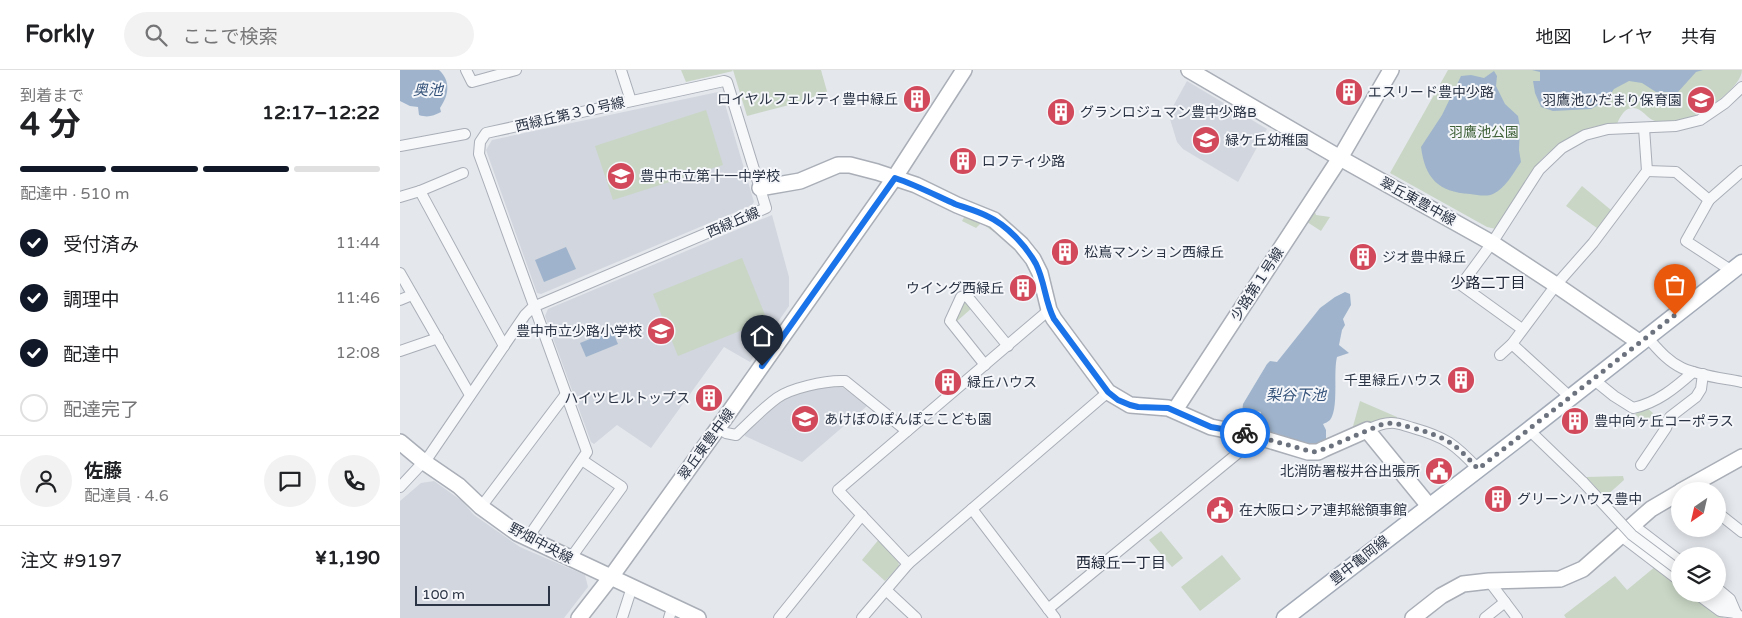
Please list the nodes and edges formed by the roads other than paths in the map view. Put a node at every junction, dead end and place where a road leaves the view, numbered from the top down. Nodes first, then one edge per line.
1 (466, 70) edge
2 (621, 70) edge
3 (964, 70) edge
4 (1391, 70) edge
5 (509, 71) edge
6 (1192, 71) edge
7 (1742, 87) edge
8 (630, 101) junction
9 (1644, 128) junction
10 (464, 134) dead end
11 (400, 146) edge
12 (1340, 158) junction
13 (1647, 171) junction
14 (1742, 171) edge
15 (463, 173) dead end
16 (895, 178) junction
17 (760, 188) junction
18 (420, 191) junction
19 (400, 197) edge
20 (1709, 200) junction
21 (1492, 243) junction
22 (1737, 267) edge
23 (400, 273) edge
24 (1556, 285) junction
25 (412, 295) junction
26 (400, 300) edge
27 (533, 307) junction
28 (1049, 310) junction
29 (1522, 329) junction
30 (438, 338) junction
31 (1643, 340) junction
32 (1512, 344) junction
33 (504, 346) junction
34 (1008, 346) junction
35 (400, 351) edge
36 (1500, 355) dead end
37 (985, 365) junction
38 (1698, 373) junction
39 (1593, 379) junction
40 (1742, 382) edge
41 (1108, 392) junction
42 (566, 394) junction
43 (470, 395) junction
44 (1570, 397) junction
45 (1175, 410) junction
46 (718, 428) junction
47 (907, 430) junction
48 (1367, 430) junction
49 (1529, 430) junction
50 (1255, 436) junction
51 (400, 442) edge
52 (1742, 457) edge
53 (582, 460) junction
54 (424, 462) junction
55 (1641, 465) dead end
56 (1478, 469) junction
57 (1699, 482) edge
58 (400, 487) edge
59 (1671, 498) edge
60 (1429, 506) junction
61 (481, 507) junction
62 (972, 509) junction
63 (862, 515) junction
64 (1726, 520) edge
65 (1633, 526) junction
66 (1742, 532) edge
67 (1621, 536) junction
68 (527, 539) junction
69 (1671, 554) edge
70 (570, 559) junction
71 (908, 564) junction
72 (1671, 564) edge
73 (1671, 574) edge
74 (610, 577) junction
75 (1489, 581) junction
76 (632, 587) junction
77 (886, 590) junction
78 (1726, 596) edge
79 (1505, 602) junction
80 (1708, 602) edge
81 (1721, 602) edge
82 (1048, 609) junction
83 (671, 612) edge
84 (1739, 615) edge
85 (579, 618) edge
86 (622, 618) edge
87 (698, 618) edge
88 (779, 618) edge
89 (862, 618) edge
90 (916, 618) edge
91 (1055, 618) edge
92 (1285, 618) edge
93 (1413, 618) edge
94 (1485, 618) edge
95 (1517, 618) edge

1 - 5 street
2 - 8 street
3 - 16 street, 翠丘東豊中線
4 - 12 street, 少路第１号線
6 - 12 street, 翠丘東豊中線
7 - 9 street
8 - 17 street, 西緑丘第３０号線
8 - 27 street, 西緑丘第３０号線
9 - 13 street
9 - 21 street
10 - 11 street
12 - 21 street, 翠丘東豊中線
12 - 45 street, 少路第１号線
13 - 20 street
13 - 24 street
14 - 20 street
15 - 18 street
16 - 17 street, 西緑丘線
16 - 28 street, 西緑丘線
16 - 46 street, 翠丘東豊中線
17 - 27 street, 西緑丘線
18 - 19 street
18 - 33 street
20 - 22 street
21 - 24 street, 翠丘東豊中線
21 - 29 street
22 - 31 main road, 豊中亀岡線
23 - 25 street
24 - 29 street
24 - 31 street, 翠丘東豊中線
25 - 26 street
25 - 30 street
27 - 33 street, 西緑丘線
27 - 42 street, 西緑丘第３０号線
28 - 34 street
28 - 41 street, 西緑丘線
29 - 32 street
30 - 35 street
30 - 43 street
31 - 38 street
31 - 39 main road, 豊中亀岡線
32 - 36 street
32 - 44 street
33 - 43 street, 西緑丘線
34 - 37 street
34 - 37 street
37 - 47 street
38 - 39 street
38 - 40 street
38 - 55 street
39 - 44 main road, 豊中亀岡線
41 - 45 street, 西緑丘線
41 - 62 street
42 - 53 street, 西緑丘第３０号線
42 - 61 street
43 - 54 street, 西緑丘線
44 - 49 main road, 豊中亀岡線
45 - 50 street, 西緑丘線
46 - 47 street
46 - 74 street, 翠丘東豊中線
47 - 63 street
48 - 50 street, 西緑丘線
48 - 56 street
48 - 60 street
49 - 56 main road, 豊中亀岡線
49 - 72 street, bridge
50 - 82 street
51 - 54 street, 野畑中央線
52 - 57 street
53 - 68 street
53 - 70 street
54 - 58 street, 西緑丘線
54 - 61 street, 野畑中央線
56 - 60 main road, 豊中亀岡線
59 - 65 street
60 - 92 main road, 豊中亀岡線
61 - 68 street, 野畑中央線
62 - 71 street
62 - 82 street
63 - 71 street
63 - 88 street
64 - 66 street
65 - 67 street
65 - 69 street
67 - 73 street
67 - 75 street
68 - 70 street, 野畑中央線
70 - 74 street, 野畑中央線
71 - 77 street
74 - 76 street, 野畑中央線
74 - 85 street, 翠丘東豊中線
75 - 79 street
75 - 93 street
76 - 83 street, 野畑中央線
76 - 86 street
77 - 89 street
77 - 90 street
78 - 84 street
79 - 94 street
79 - 95 street
80 - 84 street
81 - 84 street
82 - 91 street
83 - 87 street, 野畑中央線

